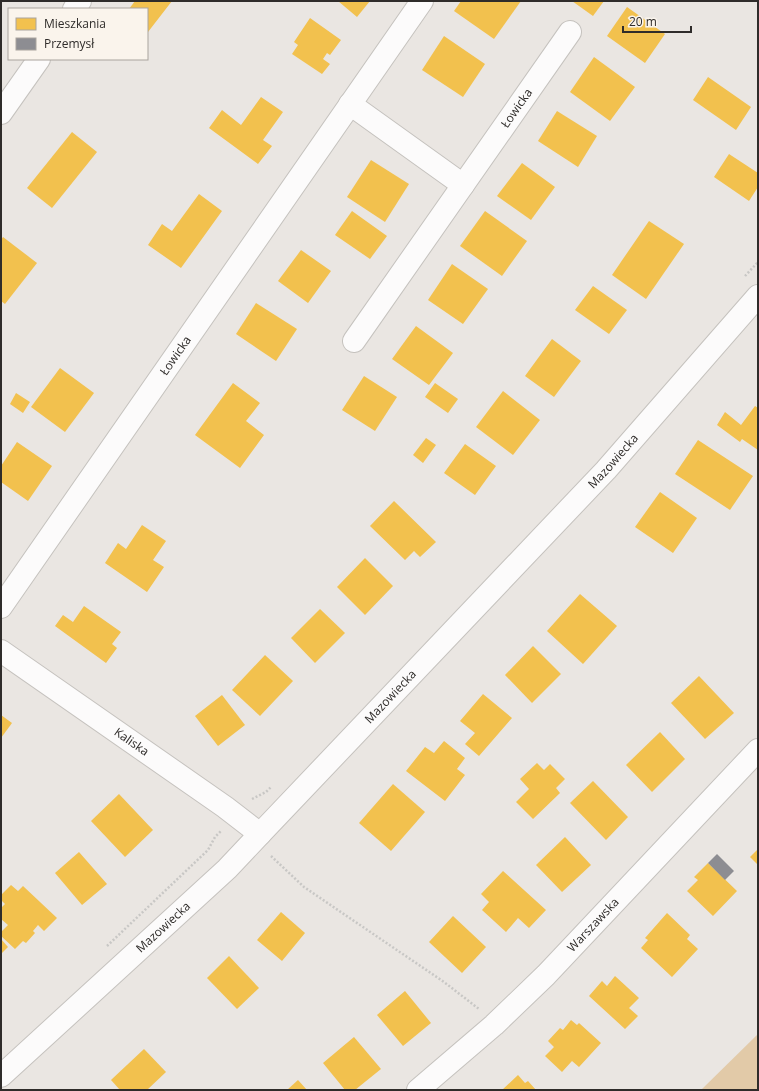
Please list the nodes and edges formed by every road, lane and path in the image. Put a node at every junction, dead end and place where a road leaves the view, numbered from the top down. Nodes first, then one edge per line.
1 (422, 1) edge
2 (570, 32) dead end
3 (38, 60) edge
4 (350, 104) junction
5 (1, 113) edge
6 (464, 185) junction
7 (758, 262) edge
8 (742, 279) dead end
9 (758, 296) edge
10 (354, 342) dead end
11 (1, 606) edge
12 (1, 650) edge
13 (758, 750) edge
14 (276, 782) dead end
15 (247, 801) dead end
16 (223, 828) dead end
17 (260, 834) junction
18 (104, 949) dead end
19 (494, 1025) junction
20 (1, 1076) edge
21 (418, 1090) edge

1 - 4 street, Łowicka
2 - 6 street, Łowicka
3 - 5 street
4 - 6 street
4 - 11 street, Łowicka
6 - 10 street, Łowicka
7 - 8 path
9 - 17 street, Mazowiecka
12 - 17 street, Kaliska
13 - 19 street, Warszawska
14 - 15 path
16 - 18 path
17 - 19 path
17 - 20 street, Mazowiecka
19 - 21 street, Warszawska

